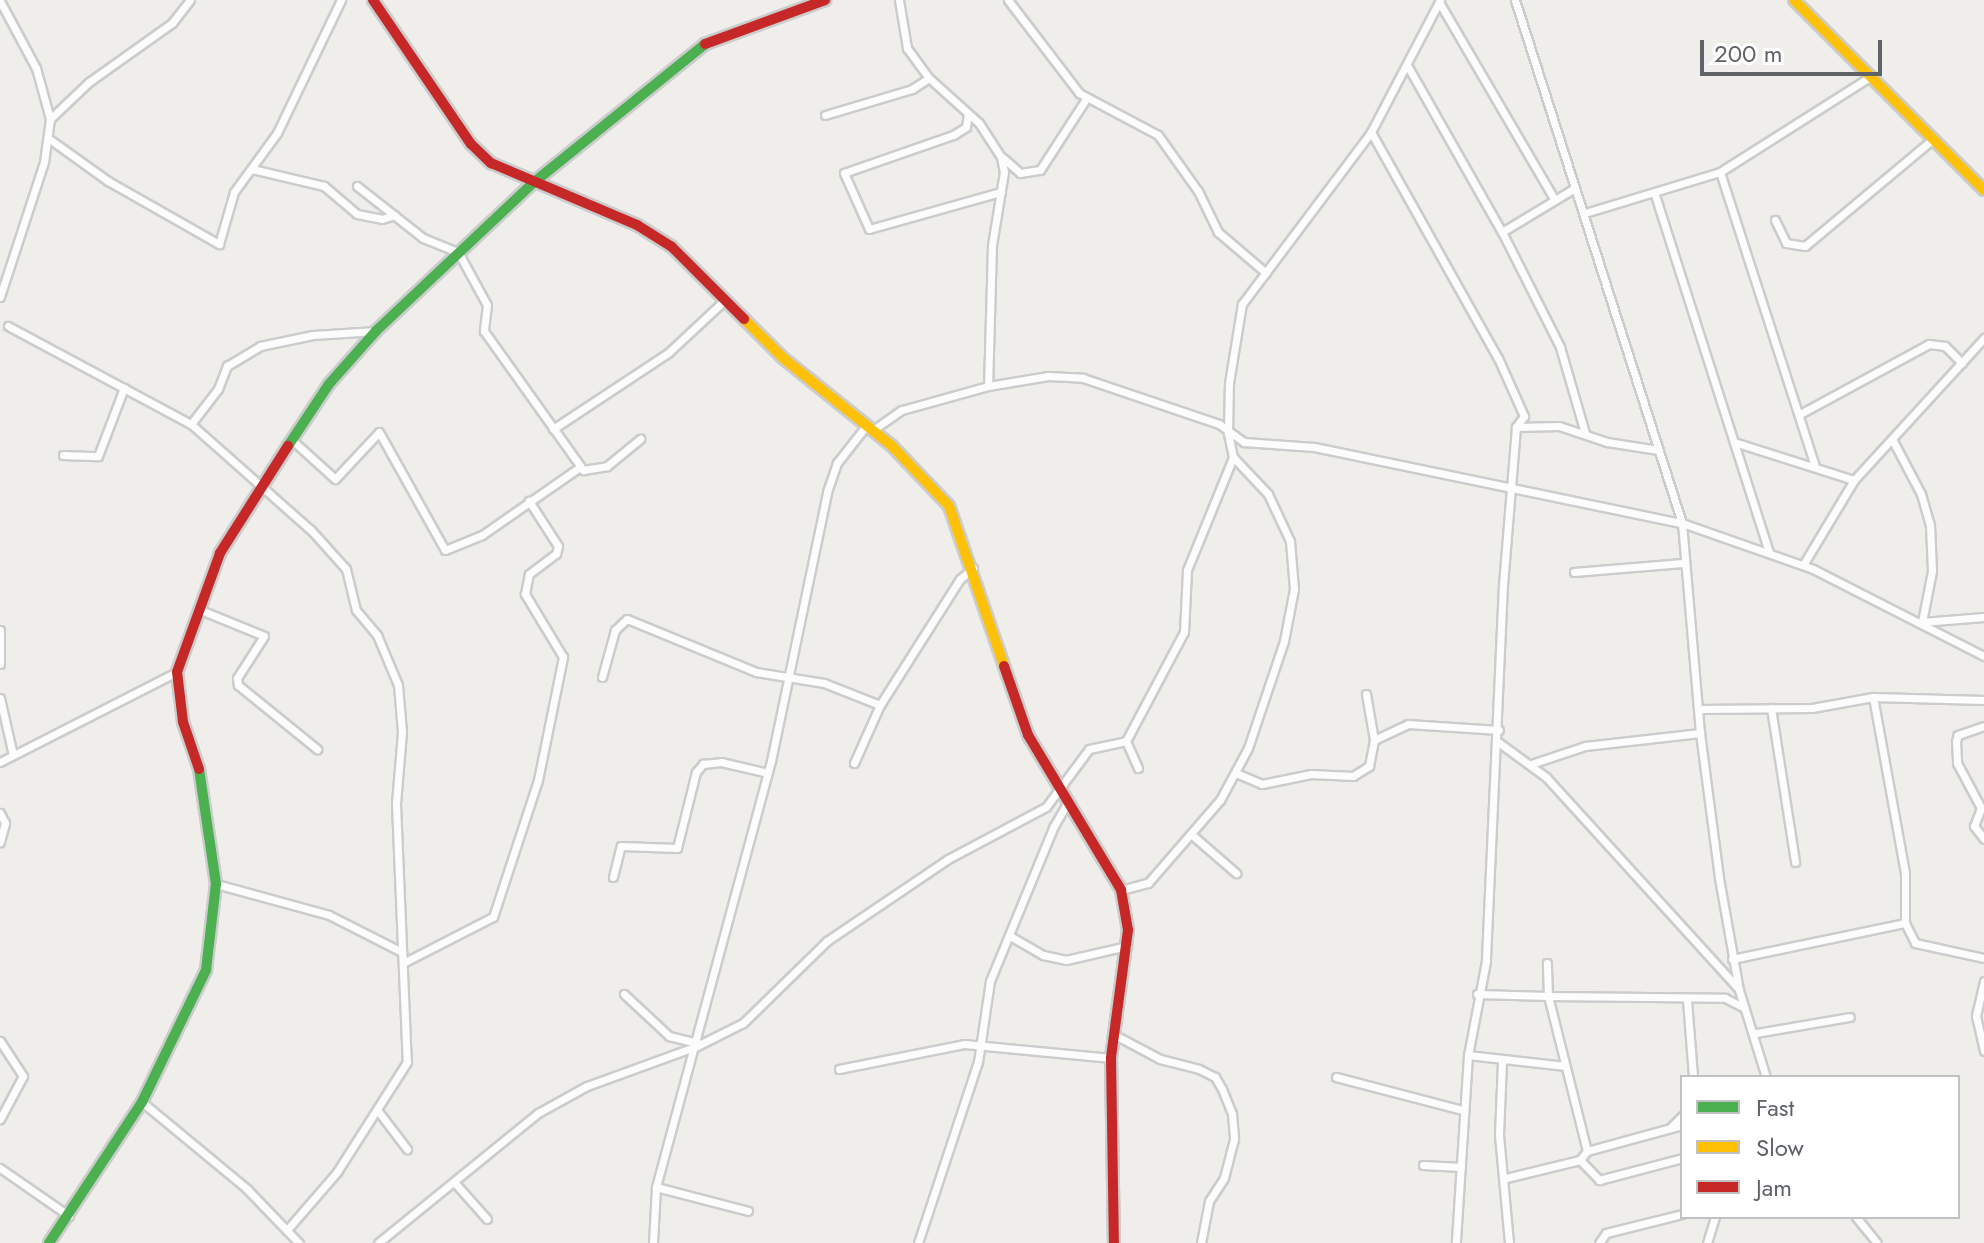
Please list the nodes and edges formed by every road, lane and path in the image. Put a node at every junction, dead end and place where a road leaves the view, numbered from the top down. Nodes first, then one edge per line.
1 (190, 0) edge
2 (341, 0) edge
3 (373, 0) edge
4 (825, 0) edge
5 (899, 0) edge
6 (1008, 0) edge
7 (1515, 0) edge
8 (1794, 0) edge
9 (0, 1) edge
10 (1439, 1) edge
11 (1407, 65) junction
12 (1871, 76) junction
13 (929, 78) junction
14 (1086, 99) junction
15 (968, 114) junction
16 (825, 115) dead end
17 (50, 119) junction
18 (1371, 132) junction
19 (48, 138) junction
20 (1934, 138) junction
21 (1001, 157) junction
22 (252, 169) junction
23 (1720, 172) junction
24 (533, 183) junction
25 (357, 186) dead end
26 (1575, 188) junction
27 (1984, 190) edge
28 (1001, 192) junction
29 (1655, 195) junction
30 (1554, 199) junction
31 (1585, 213) junction
32 (394, 215) junction
33 (1775, 220) dead end
34 (1502, 232) junction
35 (458, 252) junction
36 (1266, 273) junction
37 (0, 297) edge
38 (726, 299) junction
39 (8, 326) dead end
40 (376, 331) junction
41 (1984, 338) edge
42 (1962, 363) junction
43 (988, 386) junction
44 (124, 388) junction
45 (1800, 414) junction
46 (191, 424) junction
47 (1516, 427) junction
48 (869, 428) junction
49 (553, 429) junction
50 (1228, 433) junction
51 (1585, 433) junction
52 (640, 439) dead end
53 (1892, 439) junction
54 (292, 440) junction
55 (1734, 442) junction
56 (1658, 450) junction
57 (63, 455) dead end
58 (1233, 457) junction
59 (1815, 466) junction
60 (580, 467) junction
61 (1854, 480) junction
62 (1513, 486) junction
63 (260, 488) junction
64 (529, 501) junction
65 (1682, 523) junction
66 (1769, 552) junction
67 (1683, 563) junction
68 (1803, 565) junction
69 (973, 568) junction
70 (1574, 572) dead end
71 (198, 609) junction
72 (1984, 617) edge
73 (1922, 622) junction
74 (0, 630) edge
75 (1984, 656) edge
76 (0, 664) edge
77 (177, 672) junction
78 (602, 677) dead end
79 (788, 678) junction
80 (1366, 694) dead end
81 (1873, 697) junction
82 (0, 698) edge
83 (1984, 700) edge
84 (880, 705) junction
85 (1771, 708) junction
86 (1699, 709) junction
87 (1984, 726) edge
88 (1499, 730) junction
89 (1700, 733) junction
90 (1374, 740) junction
91 (1126, 741) junction
92 (1498, 742) junction
93 (317, 749) dead end
94 (13, 755) junction
95 (0, 762) edge
96 (854, 763) dead end
97 (1531, 764) junction
98 (1138, 768) dead end
99 (768, 773) junction
100 (1236, 773) junction
101 (1061, 789) junction
102 (1068, 802) junction
103 (0, 813) edge
104 (1191, 834) junction
105 (1984, 839) edge
106 (0, 842) edge
107 (1795, 862) dead end
108 (1236, 873) dead end
109 (613, 877) dead end
110 (216, 884) junction
111 (1121, 890) junction
112 (1905, 923) junction
113 (1010, 936) junction
114 (1127, 946) junction
115 (402, 952) junction
116 (1984, 958) edge
117 (1732, 959) junction
118 (403, 963) junction
119 (1547, 963) dead end
120 (1984, 981) edge
121 (1739, 990) junction
122 (624, 994) dead end
123 (1477, 994) junction
124 (1548, 996) junction
125 (1687, 1000) junction
126 (1745, 1008) junction
127 (1850, 1017) dead end
128 (1756, 1033) junction
129 (1113, 1034) junction
130 (0, 1041) edge
131 (981, 1043) junction
132 (698, 1045) junction
133 (1984, 1051) edge
134 (1468, 1055) junction
135 (1111, 1058) junction
136 (1502, 1062) junction
137 (1565, 1066) junction
138 (839, 1069) dead end
139 (1693, 1075) edge
140 (1766, 1075) edge
141 (1336, 1077) dead end
142 (142, 1102) junction
143 (1463, 1110) junction
144 (378, 1111) junction
145 (1680, 1118) edge
146 (0, 1119) edge
147 (1680, 1126) edge
148 (1670, 1129) junction
149 (407, 1149) dead end
150 (1587, 1151) junction
151 (1680, 1159) edge
152 (1580, 1160) junction
153 (1423, 1165) dead end
154 (1461, 1167) junction
155 (0, 1168) edge
156 (1506, 1178) junction
157 (455, 1183) junction
158 (656, 1187) junction
159 (748, 1211) dead end
160 (1680, 1214) edge
161 (69, 1216) junction
162 (487, 1219) dead end
163 (1713, 1219) edge
164 (1858, 1219) edge
165 (287, 1230) junction
166 (49, 1243) edge
167 (299, 1243) edge
168 (378, 1243) edge
169 (653, 1243) edge
170 (918, 1243) edge
171 (1114, 1243) edge
172 (1201, 1243) edge
173 (1456, 1243) edge
174 (1509, 1243) edge
175 (1599, 1243) edge
176 (1707, 1243) edge
177 (1877, 1243) edge

1 - 17 street
2 - 22 street
3 - 24 street
4 - 24 street
5 - 13 street
6 - 14 street
7 - 26 street
8 - 12 street
9 - 17 street
10 - 11 street
10 - 30 street
11 - 18 street
11 - 34 street
12 - 20 street
12 - 23 street
13 - 15 street
13 - 16 street
14 - 21 street
14 - 36 street
15 - 21 street
15 - 28 street
17 - 19 street
18 - 36 street
18 - 47 street
19 - 22 street
19 - 37 street
20 - 27 street
20 - 33 street
21 - 28 street
22 - 32 street
23 - 29 street
23 - 45 street
24 - 35 street
24 - 38 street
25 - 32 street
26 - 30 street
26 - 31 street
28 - 43 street
29 - 31 street
29 - 55 street
30 - 34 street
31 - 56 street
32 - 35 street
34 - 51 street
35 - 40 street
35 - 49 street
36 - 50 street
38 - 48 street
38 - 49 street
39 - 44 street
40 - 46 street
40 - 54 street
41 - 42 street
42 - 45 street
42 - 53 street
43 - 48 street
43 - 50 street
44 - 46 street
44 - 57 street
45 - 59 street
46 - 63 street
47 - 51 street
47 - 62 street
48 - 69 street
48 - 79 street
49 - 60 street
50 - 58 street
50 - 62 street
51 - 56 street
52 - 60 street
53 - 61 street
53 - 73 street
54 - 63 street
54 - 64 street
55 - 59 street
55 - 66 street
56 - 65 street
58 - 91 street
58 - 100 street
59 - 61 street
60 - 64 street
61 - 68 street
62 - 65 street
62 - 88 street
63 - 71 street
63 - 115 street
64 - 118 street
65 - 66 street
65 - 67 street
66 - 68 street
67 - 70 street
67 - 86 street
68 - 73 street
69 - 84 street
69 - 101 street
71 - 77 street
71 - 93 street
72 - 73 street
73 - 75 street
74 - 76 street
77 - 94 street
77 - 110 street
78 - 79 street
79 - 84 street
79 - 99 street
80 - 90 street
81 - 83 street
81 - 85 street
81 - 112 street
82 - 94 street
84 - 96 street
85 - 86 street
85 - 107 street
86 - 89 street
87 - 105 street
88 - 90 street
88 - 92 street
89 - 97 street
89 - 117 street
90 - 100 street
91 - 98 street
91 - 101 street
92 - 97 street
92 - 123 street
94 - 95 street
97 - 121 street
99 - 109 street
99 - 132 street
100 - 104 street
101 - 102 street
101 - 132 street
102 - 111 street
102 - 113 street
103 - 106 street
104 - 108 street
104 - 111 street
110 - 115 street
110 - 142 street
111 - 114 street
112 - 116 street
112 - 117 street
113 - 114 street
113 - 131 street
114 - 129 street
115 - 118 street
117 - 121 street
118 - 144 street
119 - 124 street
120 - 133 street
121 - 126 street
122 - 132 street
123 - 124 street
123 - 134 street
124 - 125 street
124 - 137 street
125 - 126 street
125 - 139 street
126 - 128 street
127 - 128 street
128 - 140 street
129 - 135 street
129 - 172 street
130 - 146 street
131 - 135 street
131 - 138 street
131 - 170 street
132 - 157 street
132 - 158 street
134 - 136 street
134 - 143 street
135 - 171 street
136 - 137 street
136 - 156 street
137 - 150 street
141 - 143 street
142 - 161 street
142 - 165 street
143 - 154 street
144 - 149 street
144 - 165 street
145 - 148 street
147 - 148 street
148 - 150 street
150 - 152 street
151 - 152 street
152 - 156 street
153 - 154 street
154 - 173 street
155 - 161 street
156 - 174 street
157 - 162 street
157 - 168 street
158 - 159 street
158 - 169 street
160 - 175 street
161 - 166 street
163 - 176 street
164 - 177 street
165 - 167 street

